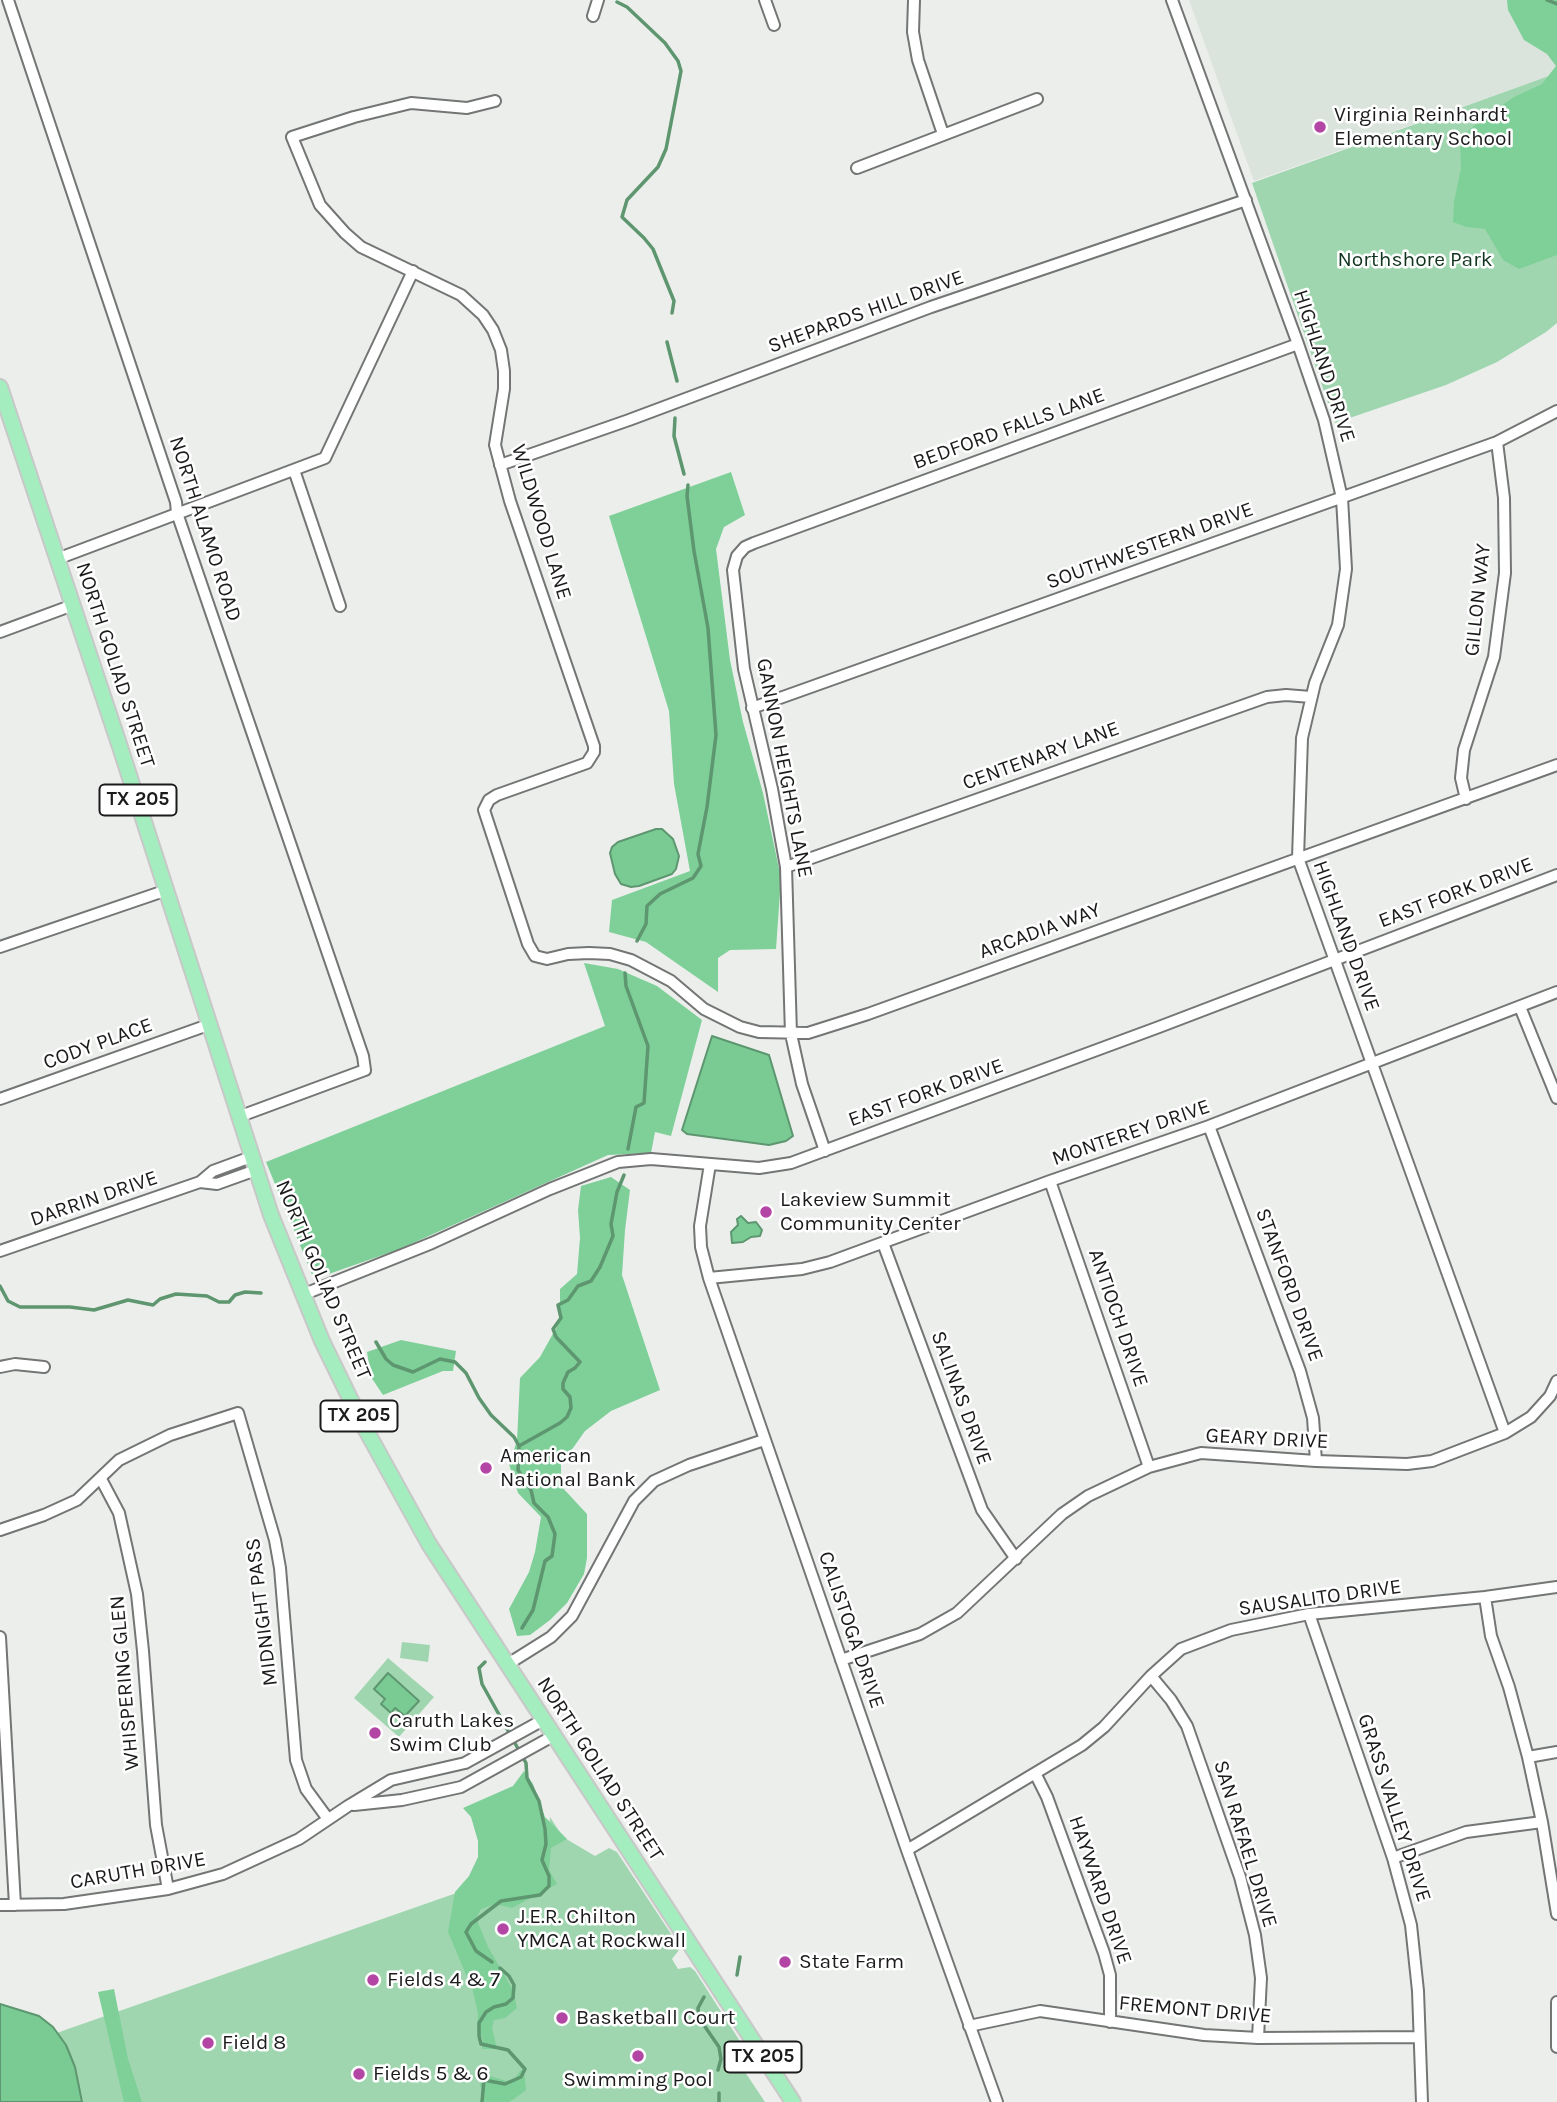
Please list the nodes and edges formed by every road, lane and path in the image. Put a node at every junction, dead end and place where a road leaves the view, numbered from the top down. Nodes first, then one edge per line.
1 (8, 0) edge
2 (598, 0) edge
3 (765, 0) edge
4 (914, 0) edge
5 (1172, 0) edge
6 (593, 16) dead end
7 (774, 25) dead end
8 (1037, 99) dead end
9 (495, 101) dead end
10 (943, 134) junction
11 (857, 168) dead end
12 (1246, 200) junction
13 (413, 271) junction
14 (1298, 344) junction
15 (0, 387) edge
16 (1557, 411) edge
17 (1497, 442) junction
18 (500, 465) junction
19 (294, 470) junction
20 (1342, 498) junction
21 (177, 513) junction
22 (737, 556) joint
23 (57, 559) junction
24 (73, 605) junction
25 (340, 606) dead end
26 (0, 632) edge
27 (1311, 698) junction
28 (752, 708) junction
29 (1557, 765) edge
30 (1466, 799) junction
31 (1298, 859) junction
32 (786, 867) junction
33 (1557, 875) edge
34 (167, 890) junction
35 (0, 947) edge
36 (541, 959) joint
37 (1334, 961) junction
38 (1557, 992) edge
39 (1520, 1007) junction
40 (208, 1025) junction
41 (791, 1034) junction
42 (1371, 1064) junction
43 (1557, 1098) edge
44 (0, 1099) edge
45 (238, 1117) junction
46 (1209, 1126) junction
47 (825, 1151) junction
48 (253, 1164) junction
49 (710, 1164) junction
50 (1050, 1181) junction
51 (883, 1243) junction
52 (0, 1251) edge
53 (709, 1278) junction
54 (302, 1295) junction
55 (0, 1367) edge
56 (44, 1367) dead end
57 (1557, 1381) edge
58 (1505, 1433) junction
59 (764, 1440) junction
60 (1316, 1461) junction
61 (1149, 1467) junction
62 (101, 1479) junction
63 (0, 1530) edge
64 (1016, 1559) junction
65 (1557, 1587) edge
66 (1485, 1597) junction
67 (1309, 1614) junction
68 (0, 1637) edge
69 (841, 1660) junction
70 (508, 1664) junction
71 (1151, 1676) junction
72 (543, 1720) junction
73 (553, 1736) junction
74 (1557, 1752) edge
75 (1528, 1757) junction
76 (1036, 1775) junction
77 (348, 1806) junction
78 (328, 1819) junction
79 (1542, 1822) junction
80 (907, 1850) junction
81 (1393, 1858) junction
82 (168, 1889) junction
83 (0, 1905) edge
84 (15, 1905) junction
85 (1557, 1914) edge
86 (1557, 2002) edge
87 (1110, 2022) junction
88 (1557, 2023) edge
89 (969, 2026) junction
90 (1419, 2037) junction
91 (1258, 2038) junction
92 (1557, 2047) edge
93 (793, 2102) edge
94 (997, 2102) edge
95 (1422, 2102) edge

1 - 21 street, NORTH ALAMO ROAD
2 - 6 street
3 - 7 street
4 - 10 street
5 - 12 street, HIGHLAND DRIVE
8 - 10 street
9 - 13 street, WILDWOOD LANE
10 - 11 street
12 - 14 street, HIGHLAND DRIVE
12 - 18 street, SHEPARDS HILL DRIVE
13 - 18 street, WILDWOOD LANE
13 - 19 street
14 - 20 street, HIGHLAND DRIVE
14 - 22 street, BEDFORD FALLS LANE
15 - 23 main road, NORTH GOLIAD STREET / TX 205
16 - 17 street, SOUTHWESTERN DRIVE
17 - 20 street, SOUTHWESTERN DRIVE
17 - 30 street, GILLON WAY
18 - 36 street, WILDWOOD LANE
19 - 21 street
19 - 25 street
20 - 27 street, HIGHLAND DRIVE
20 - 28 street, SOUTHWESTERN DRIVE
21 - 23 street
21 - 45 street, NORTH ALAMO ROAD
22 - 28 street, GANNON HEIGHTS LANE
23 - 24 main road, NORTH GOLIAD STREET / TX 205
24 - 26 street
24 - 34 main road, NORTH GOLIAD STREET / TX 205
27 - 31 street, HIGHLAND DRIVE
27 - 32 street, CENTENARY LANE
28 - 32 street, GANNON HEIGHTS LANE
29 - 30 street, ARCADIA WAY
30 - 31 street, ARCADIA WAY
31 - 37 street, HIGHLAND DRIVE
31 - 41 street, ARCADIA WAY
32 - 41 street, GANNON HEIGHTS LANE
33 - 37 street, EAST FORK DRIVE
34 - 35 street
34 - 40 main road, NORTH GOLIAD STREET / TX 205
36 - 41 street, ARCADIA WAY
37 - 42 street, HIGHLAND DRIVE
37 - 47 street, EAST FORK DRIVE
38 - 39 street, MONTEREY DRIVE
39 - 42 street, MONTEREY DRIVE
39 - 43 street
40 - 44 street, CODY PLACE
40 - 45 main road, NORTH GOLIAD STREET / TX 205
41 - 47 street, GANNON HEIGHTS LANE
42 - 46 street, MONTEREY DRIVE
42 - 58 street, HIGHLAND DRIVE
45 - 48 main road, NORTH GOLIAD STREET / TX 205
46 - 50 street, MONTEREY DRIVE
46 - 60 street, STANFORD DRIVE
47 - 49 street, EAST FORK DRIVE
48 - 52 street, DARRIN DRIVE
48 - 54 main road, NORTH GOLIAD STREET / TX 205
49 - 53 street, CALISTOGA DRIVE
49 - 54 street, EAST FORK DRIVE
50 - 51 street, MONTEREY DRIVE
50 - 61 street, ANTIOCH DRIVE
51 - 53 street, MONTEREY DRIVE
51 - 64 street, SALINAS DRIVE
53 - 59 street, CALISTOGA DRIVE
54 - 70 main road, NORTH GOLIAD STREET / TX 205
55 - 56 street
57 - 58 street, GEARY DRIVE
58 - 60 street, GEARY DRIVE
59 - 69 street, CALISTOGA DRIVE
59 - 70 street
60 - 61 street, GEARY DRIVE
61 - 64 street, GEARY DRIVE
62 - 63 street, MIDNIGHT PASS
62 - 78 street, MIDNIGHT PASS
62 - 82 street, WHISPERING GLEN
64 - 69 street, GEARY DRIVE
65 - 66 street, SAUSALITO DRIVE
66 - 67 street, SAUSALITO DRIVE
66 - 75 street
67 - 71 street, SAUSALITO DRIVE
67 - 81 street, GRASS VALLEY DRIVE
68 - 84 street
69 - 80 street, CALISTOGA DRIVE
70 - 72 main road, NORTH GOLIAD STREET / TX 205
71 - 76 street, SAUSALITO DRIVE
71 - 91 street, SAN RAFAEL DRIVE
72 - 73 main road, NORTH GOLIAD STREET / TX 205
72 - 77 street, CARUTH DRIVE
73 - 77 street, CARUTH DRIVE
73 - 93 main road, NORTH GOLIAD STREET / TX 205
74 - 75 street
75 - 79 street
76 - 80 street, SAUSALITO DRIVE
76 - 87 street, HAYWARD DRIVE
77 - 78 street, CARUTH DRIVE
78 - 82 street, CARUTH DRIVE
79 - 81 street
79 - 85 street
80 - 89 street, CALISTOGA DRIVE
81 - 90 street, GRASS VALLEY DRIVE
82 - 84 street, CARUTH DRIVE
83 - 84 street, CARUTH DRIVE
86 - 88 street
87 - 89 street, FREMONT DRIVE
87 - 91 street, FREMONT DRIVE
88 - 92 street
89 - 94 street, CALISTOGA DRIVE
90 - 91 street, FREMONT DRIVE
90 - 95 street, GRASS VALLEY DRIVE

